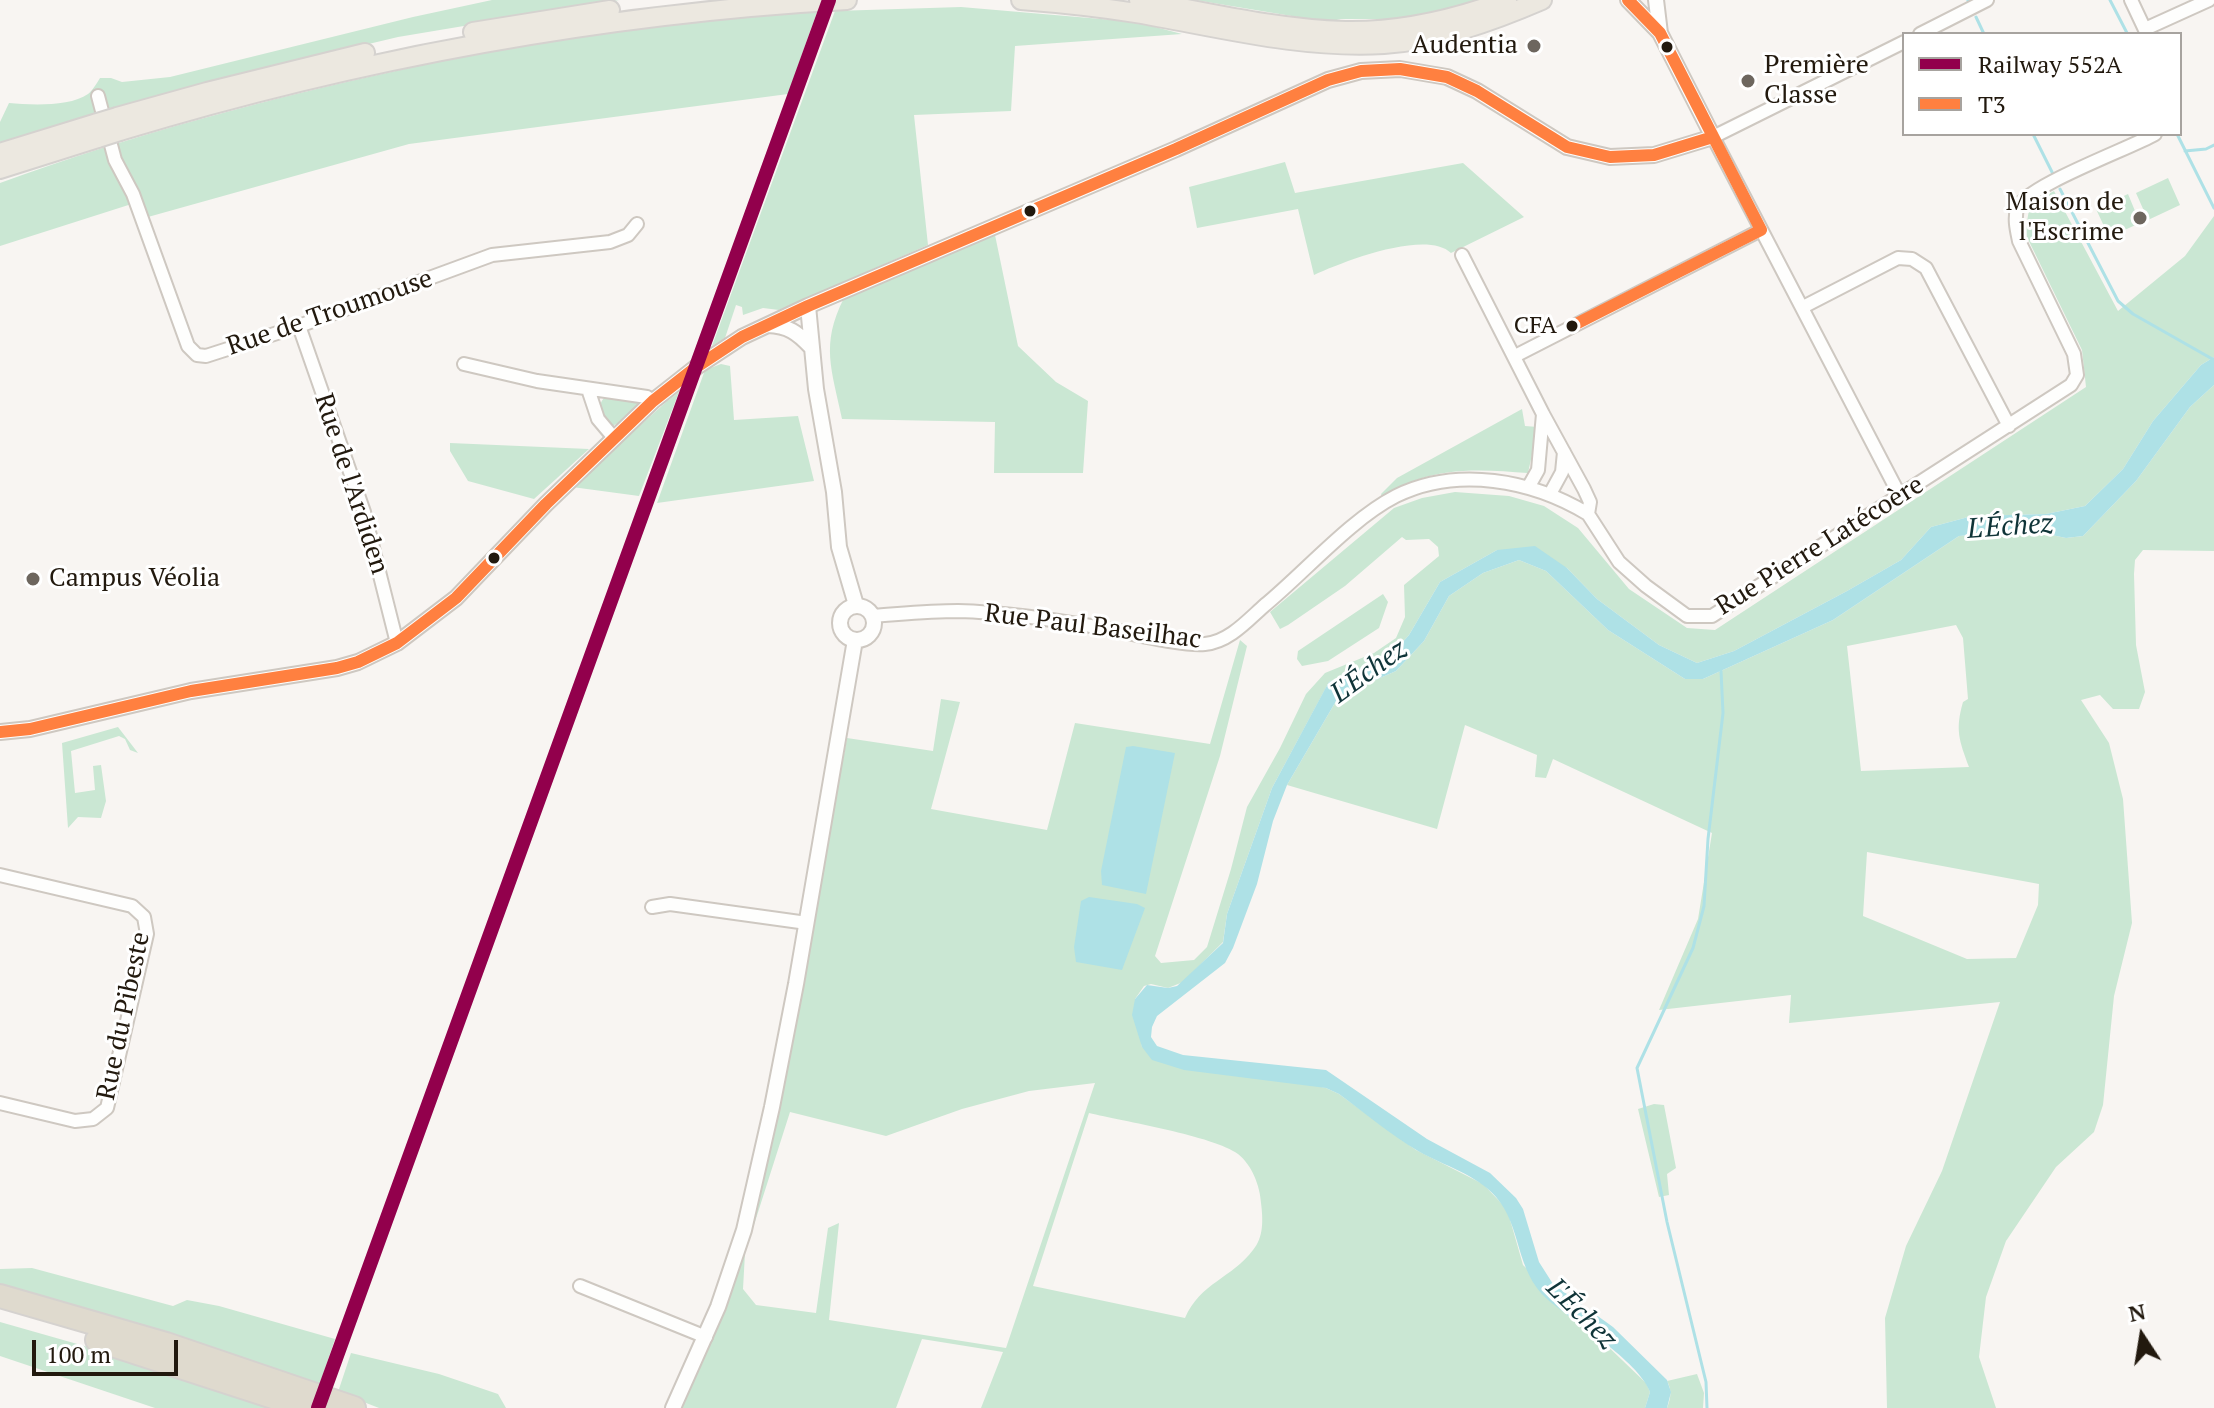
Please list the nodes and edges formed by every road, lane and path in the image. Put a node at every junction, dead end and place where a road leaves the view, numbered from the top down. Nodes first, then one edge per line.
1 (696, 0) edge
2 (847, 0) edge
3 (1021, 0) edge
4 (1139, 0) edge
5 (1507, 0) edge
6 (1542, 0) edge
7 (1628, 0) edge
8 (1656, 0) edge
9 (1987, 0) edge
10 (2131, 0) edge
11 (2209, 0) edge
12 (1924, 32) edge
13 (2146, 32) edge
14 (1660, 33) junction
15 (1902, 43) edge
16 (98, 96) dead end
17 (118, 124) junction
18 (97, 131) junction
19 (2151, 136) edge
20 (1713, 137) junction
21 (0, 153) edge
22 (0, 169) edge
23 (637, 224) dead end
24 (1761, 230) junction
25 (1462, 255) dead end
26 (808, 306) junction
27 (1803, 307) junction
28 (767, 324) junction
29 (299, 326) junction
30 (811, 347) junction
31 (1515, 356) junction
32 (464, 364) dead end
33 (588, 389) junction
34 (653, 401) junction
35 (1543, 414) junction
36 (2009, 426) junction
37 (614, 438) junction
38 (1564, 450) junction
39 (1529, 486) junction
40 (1550, 494) junction
41 (1900, 496) junction
42 (1588, 514) junction
43 (856, 605) junction
44 (872, 616) junction
45 (855, 640) junction
46 (397, 643) junction
47 (0, 732) edge
48 (0, 875) edge
49 (652, 907) dead end
50 (807, 923) junction
51 (0, 1103) edge
52 (580, 1286) dead end
53 (0, 1296) edge
54 (0, 1311) edge
55 (706, 1337) junction
56 (301, 1400) edge
57 (346, 1405) edge
58 (673, 1408) edge

1 - 17 main road
2 - 17 main road
3 - 6 main road
4 - 5 main road
7 - 14 street
8 - 14 street
9 - 12 street
10 - 13 street
11 - 13 street
14 - 20 street
15 - 20 street
16 - 29 street, Rue de Troumouse
17 - 18 main road, bridge
18 - 21 main road
18 - 22 main road
19 - 36 street, Rue Pierre Latécoère
20 - 24 street
20 - 26 street
23 - 29 street, Rue de Troumouse
24 - 27 street
24 - 31 street
25 - 31 street, Rue Pierre Latécoère
26 - 28 street
26 - 30 street
27 - 36 street
27 - 41 street
28 - 30 street
28 - 34 street
29 - 46 street, Rue de l'Ardiden
30 - 43 street
31 - 35 street, Rue Pierre Latécoère
32 - 33 street
33 - 34 street
33 - 37 street
34 - 37 street
35 - 38 street, Rue Pierre Latécoère
35 - 39 street
36 - 41 street, Rue Pierre Latécoère
37 - 46 street
38 - 40 street
38 - 42 street, Rue Pierre Latécoère
39 - 40 street, Rue Paul Baseilhac
39 - 44 street, Rue Paul Baseilhac
40 - 42 street, Rue Paul Baseilhac
41 - 42 street, Rue Pierre Latécoère
43 - 44 street
43 - 45 street
44 - 45 street
45 - 50 street
46 - 47 street
48 - 51 street, Rue du Pibeste
49 - 50 street
50 - 55 street
52 - 55 street
53 - 56 highway
54 - 56 highway
55 - 58 street
56 - 57 highway

